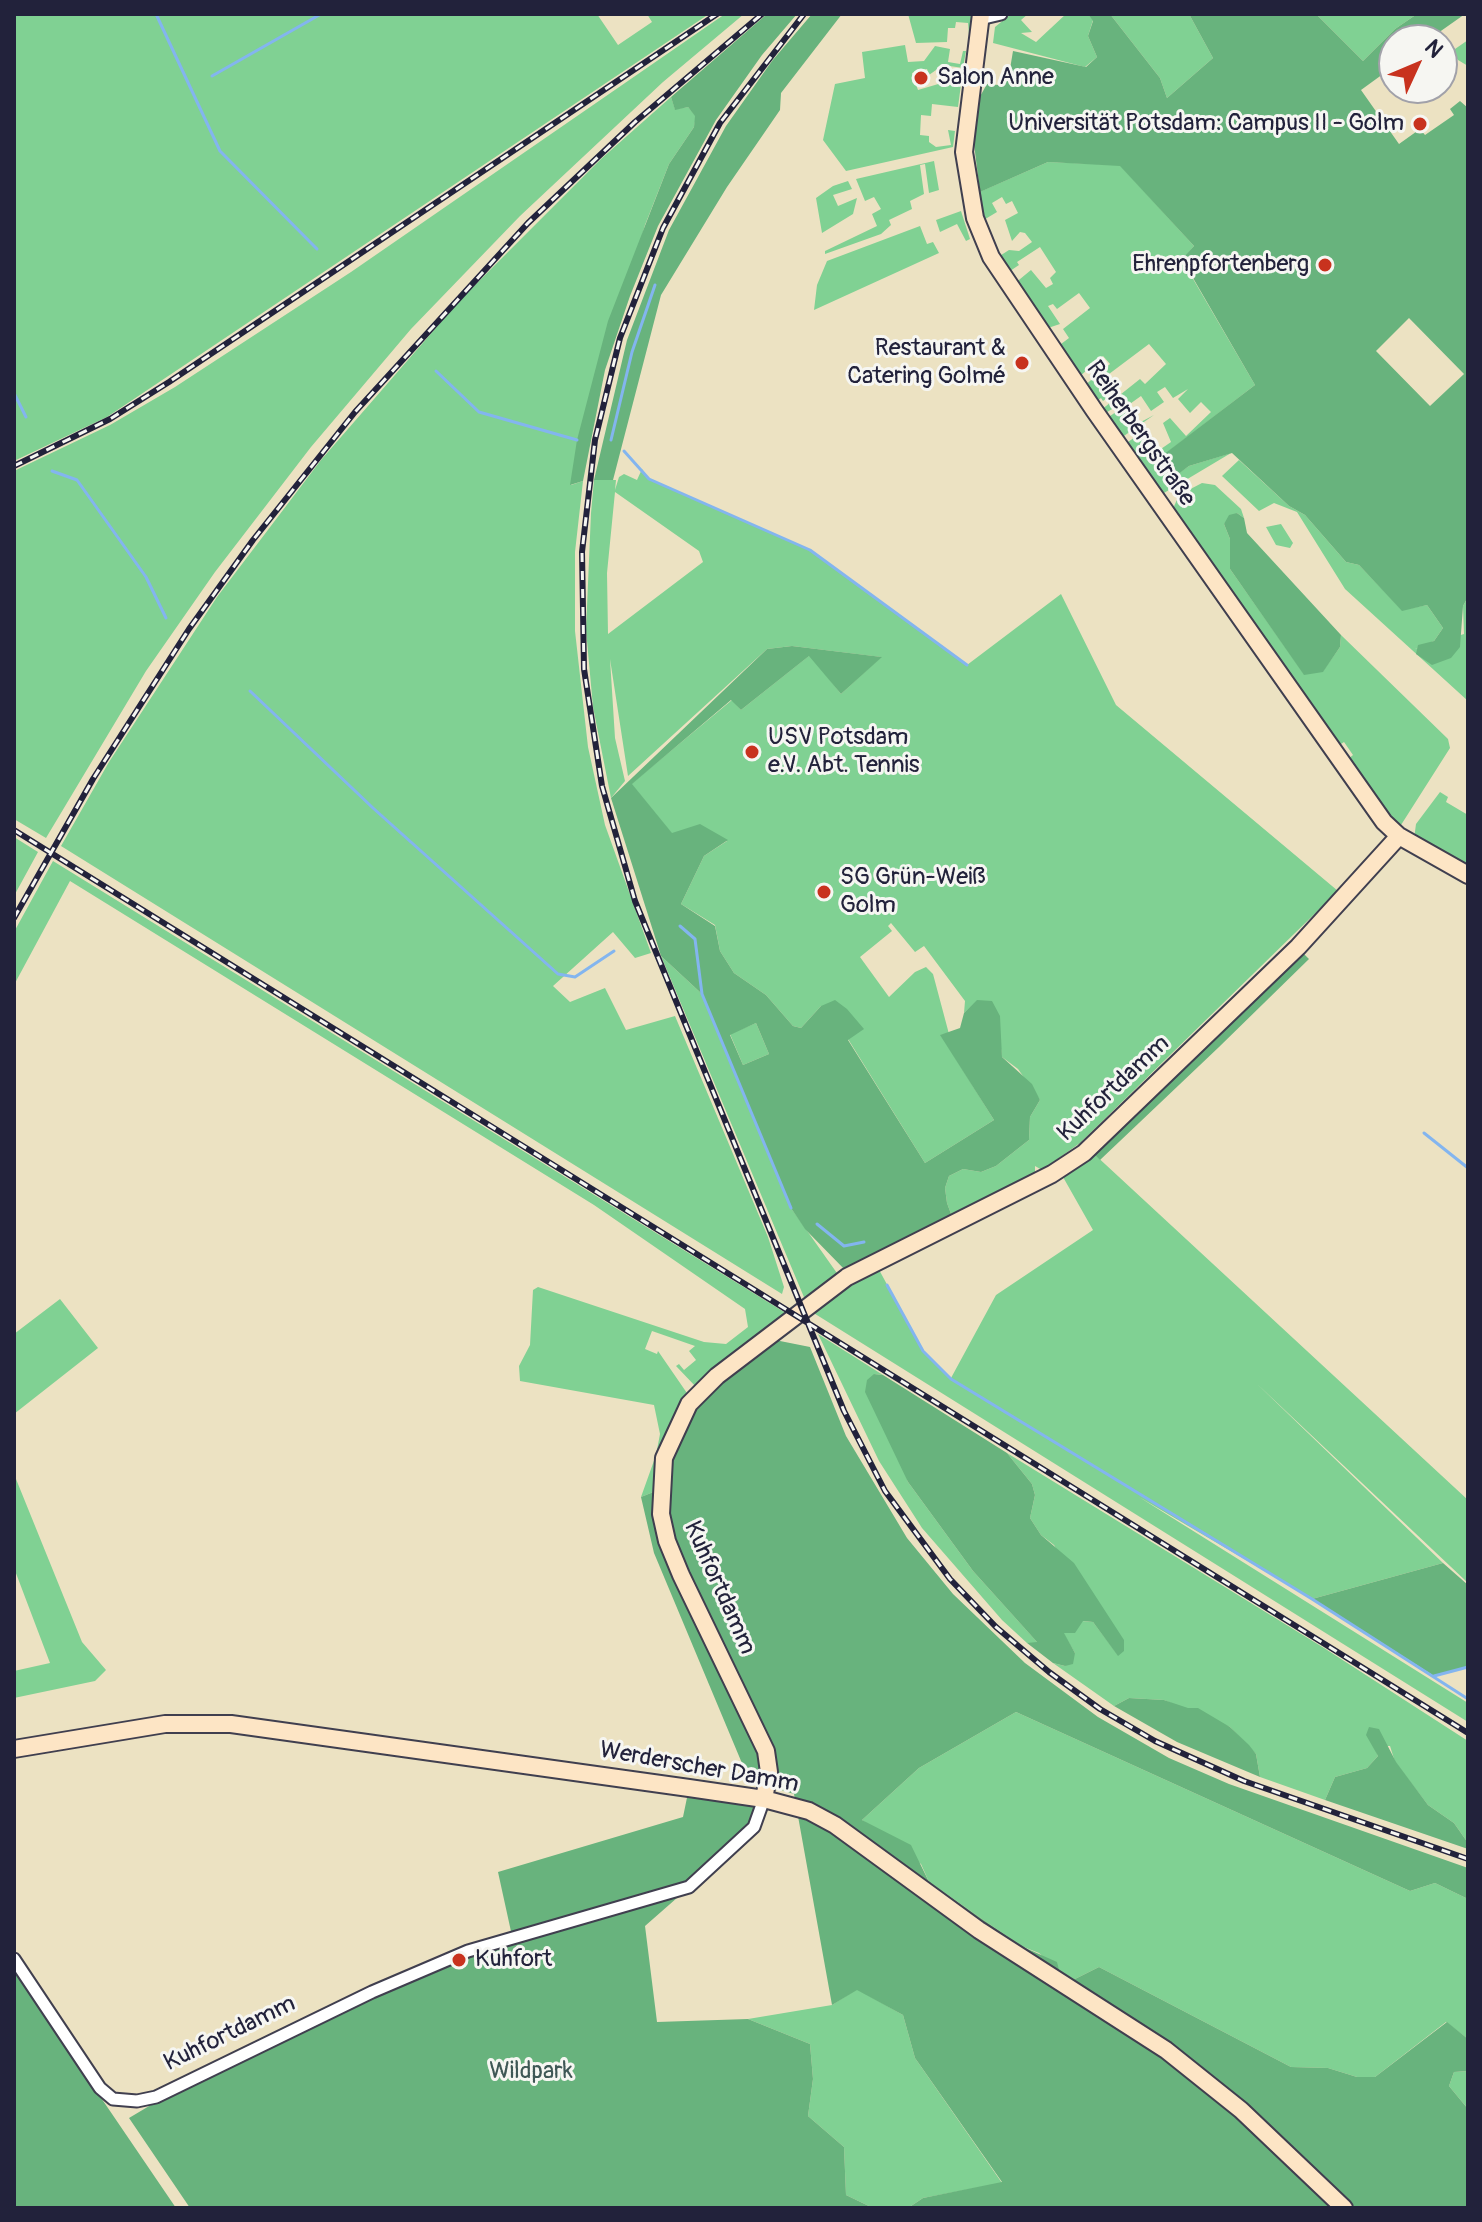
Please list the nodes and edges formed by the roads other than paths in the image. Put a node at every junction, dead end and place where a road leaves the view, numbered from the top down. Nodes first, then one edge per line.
1 (1001, 14) edge
2 (981, 16) edge
3 (1399, 836) junction
4 (1468, 875) edge
5 (14, 1749) edge
6 (764, 1799) junction
7 (14, 1959) edge
8 (1344, 2208) edge

1 - 2 street
2 - 3 street, Reiherbergstraße
3 - 4 street, Reiherbergstraße
3 - 6 street, Kuhfortdamm
5 - 6 street, Werderscher Damm
6 - 7 street, Kuhfortdamm
6 - 8 street, Werderscher Damm

